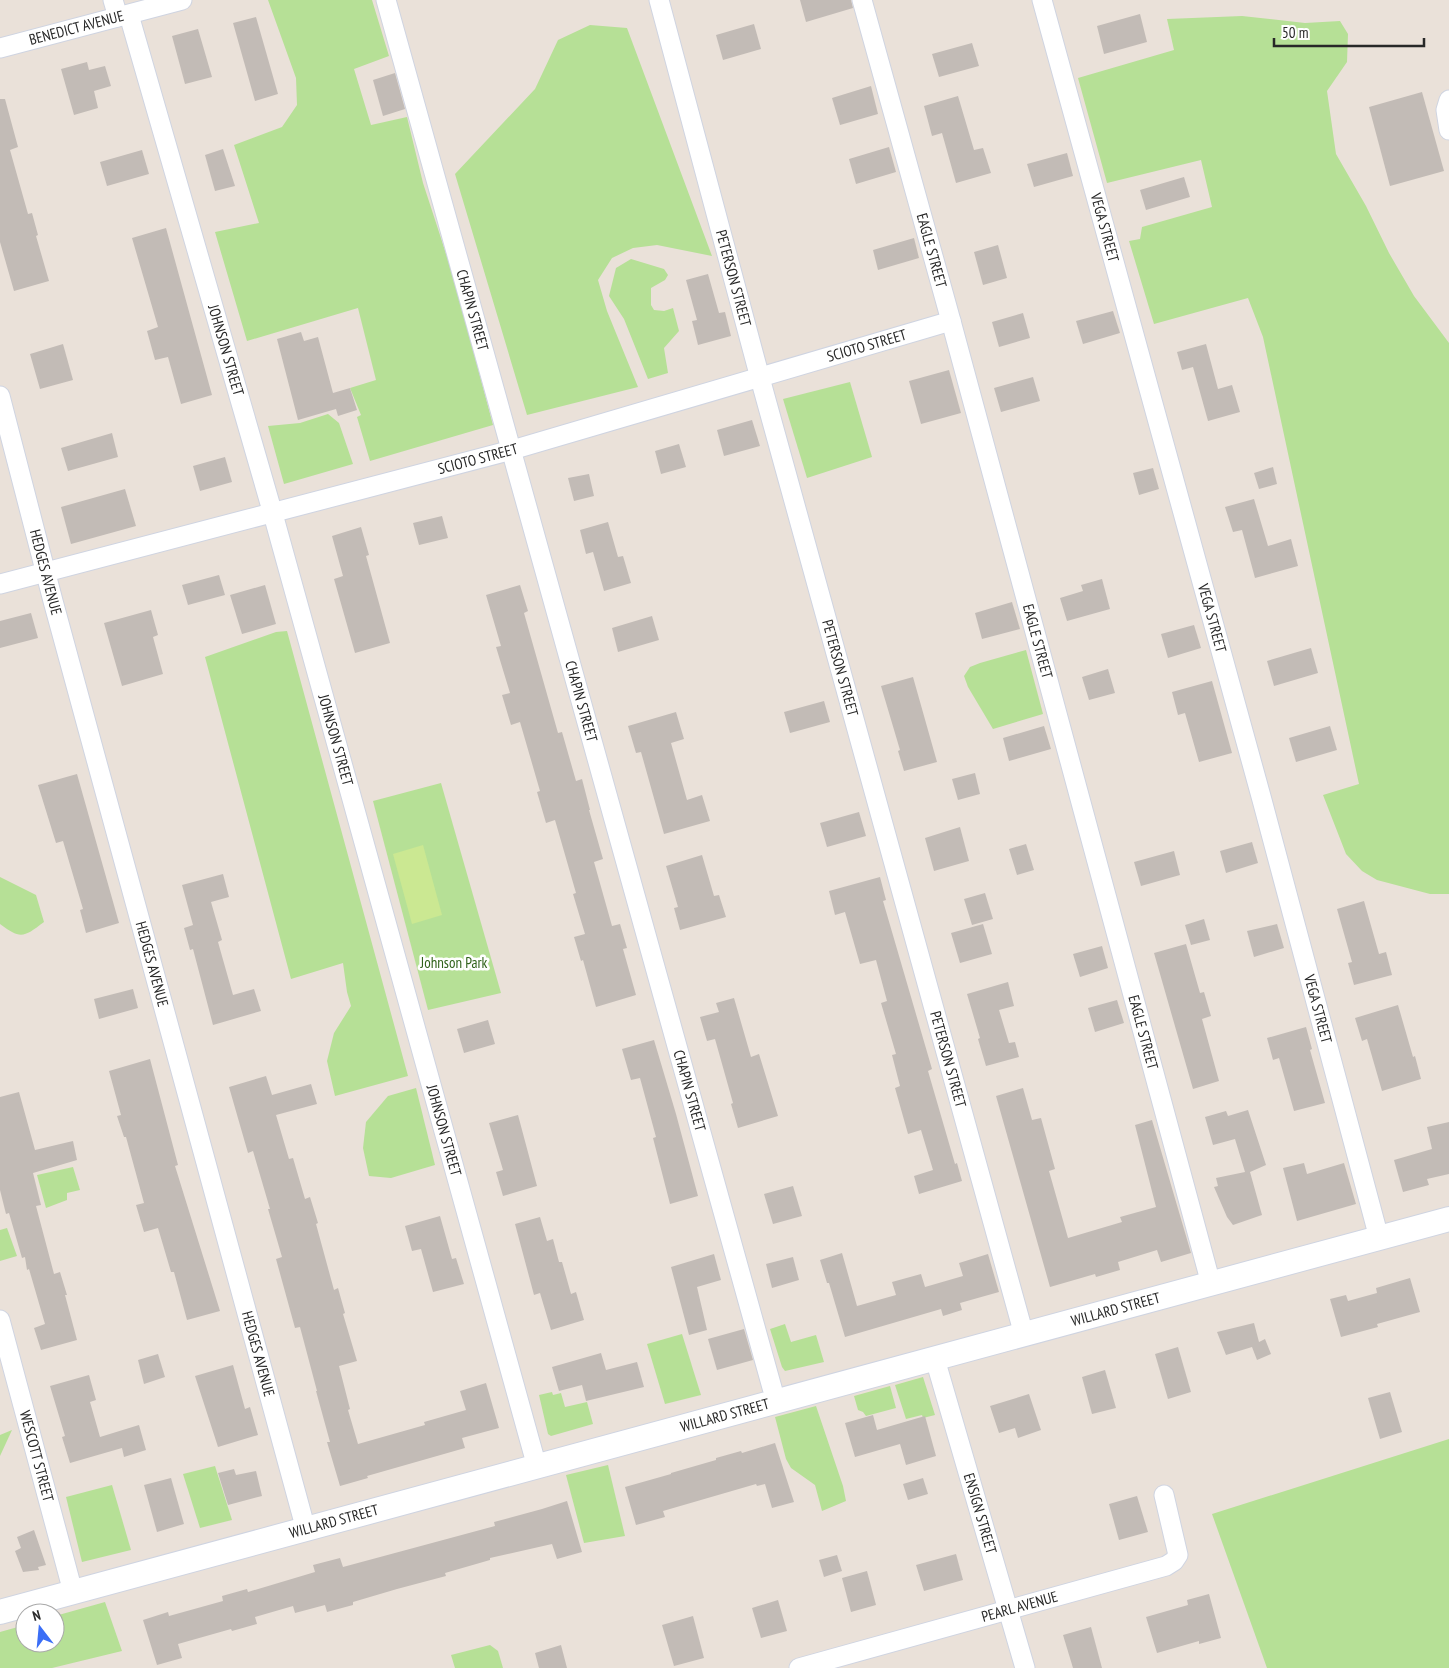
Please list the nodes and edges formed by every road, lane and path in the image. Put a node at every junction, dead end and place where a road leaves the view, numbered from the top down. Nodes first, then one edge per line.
1 (182, 0) edge
2 (386, 0) edge
3 (659, 0) edge
4 (862, 0) edge
5 (1042, 0) edge
6 (120, 11) edge
7 (0, 48) edge
8 (1449, 100) edge
9 (1449, 130) edge
10 (951, 321) junction
11 (760, 378) junction
12 (0, 396) edge
13 (512, 450) junction
14 (273, 514) junction
15 (45, 573) junction
16 (0, 584) edge
17 (1449, 1219) edge
18 (1379, 1238) junction
19 (1211, 1284) junction
20 (0, 1320) edge
21 (1024, 1335) junction
22 (935, 1359) junction
23 (776, 1402) junction
24 (537, 1467) junction
25 (1164, 1495) dead end
26 (306, 1530) junction
27 (73, 1592) junction
28 (1009, 1610) junction
29 (0, 1612) edge
30 (799, 1668) edge
31 (1025, 1668) edge

1 - 6 street, BENEDICT AVENUE
2 - 13 street, CHAPIN STREET
3 - 11 street, PETERSON STREET
4 - 10 street, EAGLE STREET
5 - 18 street, VEGA STREET
6 - 7 street, BENEDICT AVENUE
6 - 14 street, JOHNSON STREET
8 - 9 street
10 - 11 street, SCIOTO STREET
10 - 19 street, EAGLE STREET
11 - 13 street, SCIOTO STREET
11 - 21 street, PETERSON STREET
12 - 15 street, HEDGES AVENUE
13 - 14 street, SCIOTO STREET
13 - 23 street, CHAPIN STREET
14 - 15 street, SCIOTO STREET
14 - 24 street, JOHNSON STREET
15 - 16 street, SCIOTO STREET
15 - 26 street, HEDGES AVENUE
17 - 18 street, WILLARD STREET
18 - 19 street, WILLARD STREET
19 - 21 street, WILLARD STREET
20 - 27 street, WESCOTT STREET
21 - 22 street, WILLARD STREET
22 - 23 street, WILLARD STREET
22 - 28 street, ENSIGN STREET
23 - 24 street, WILLARD STREET
24 - 26 street, WILLARD STREET
25 - 28 street, PEARL AVENUE
26 - 27 street, WILLARD STREET
27 - 29 street, WILLARD STREET
28 - 30 street, PEARL AVENUE
28 - 31 street, ENSIGN STREET

